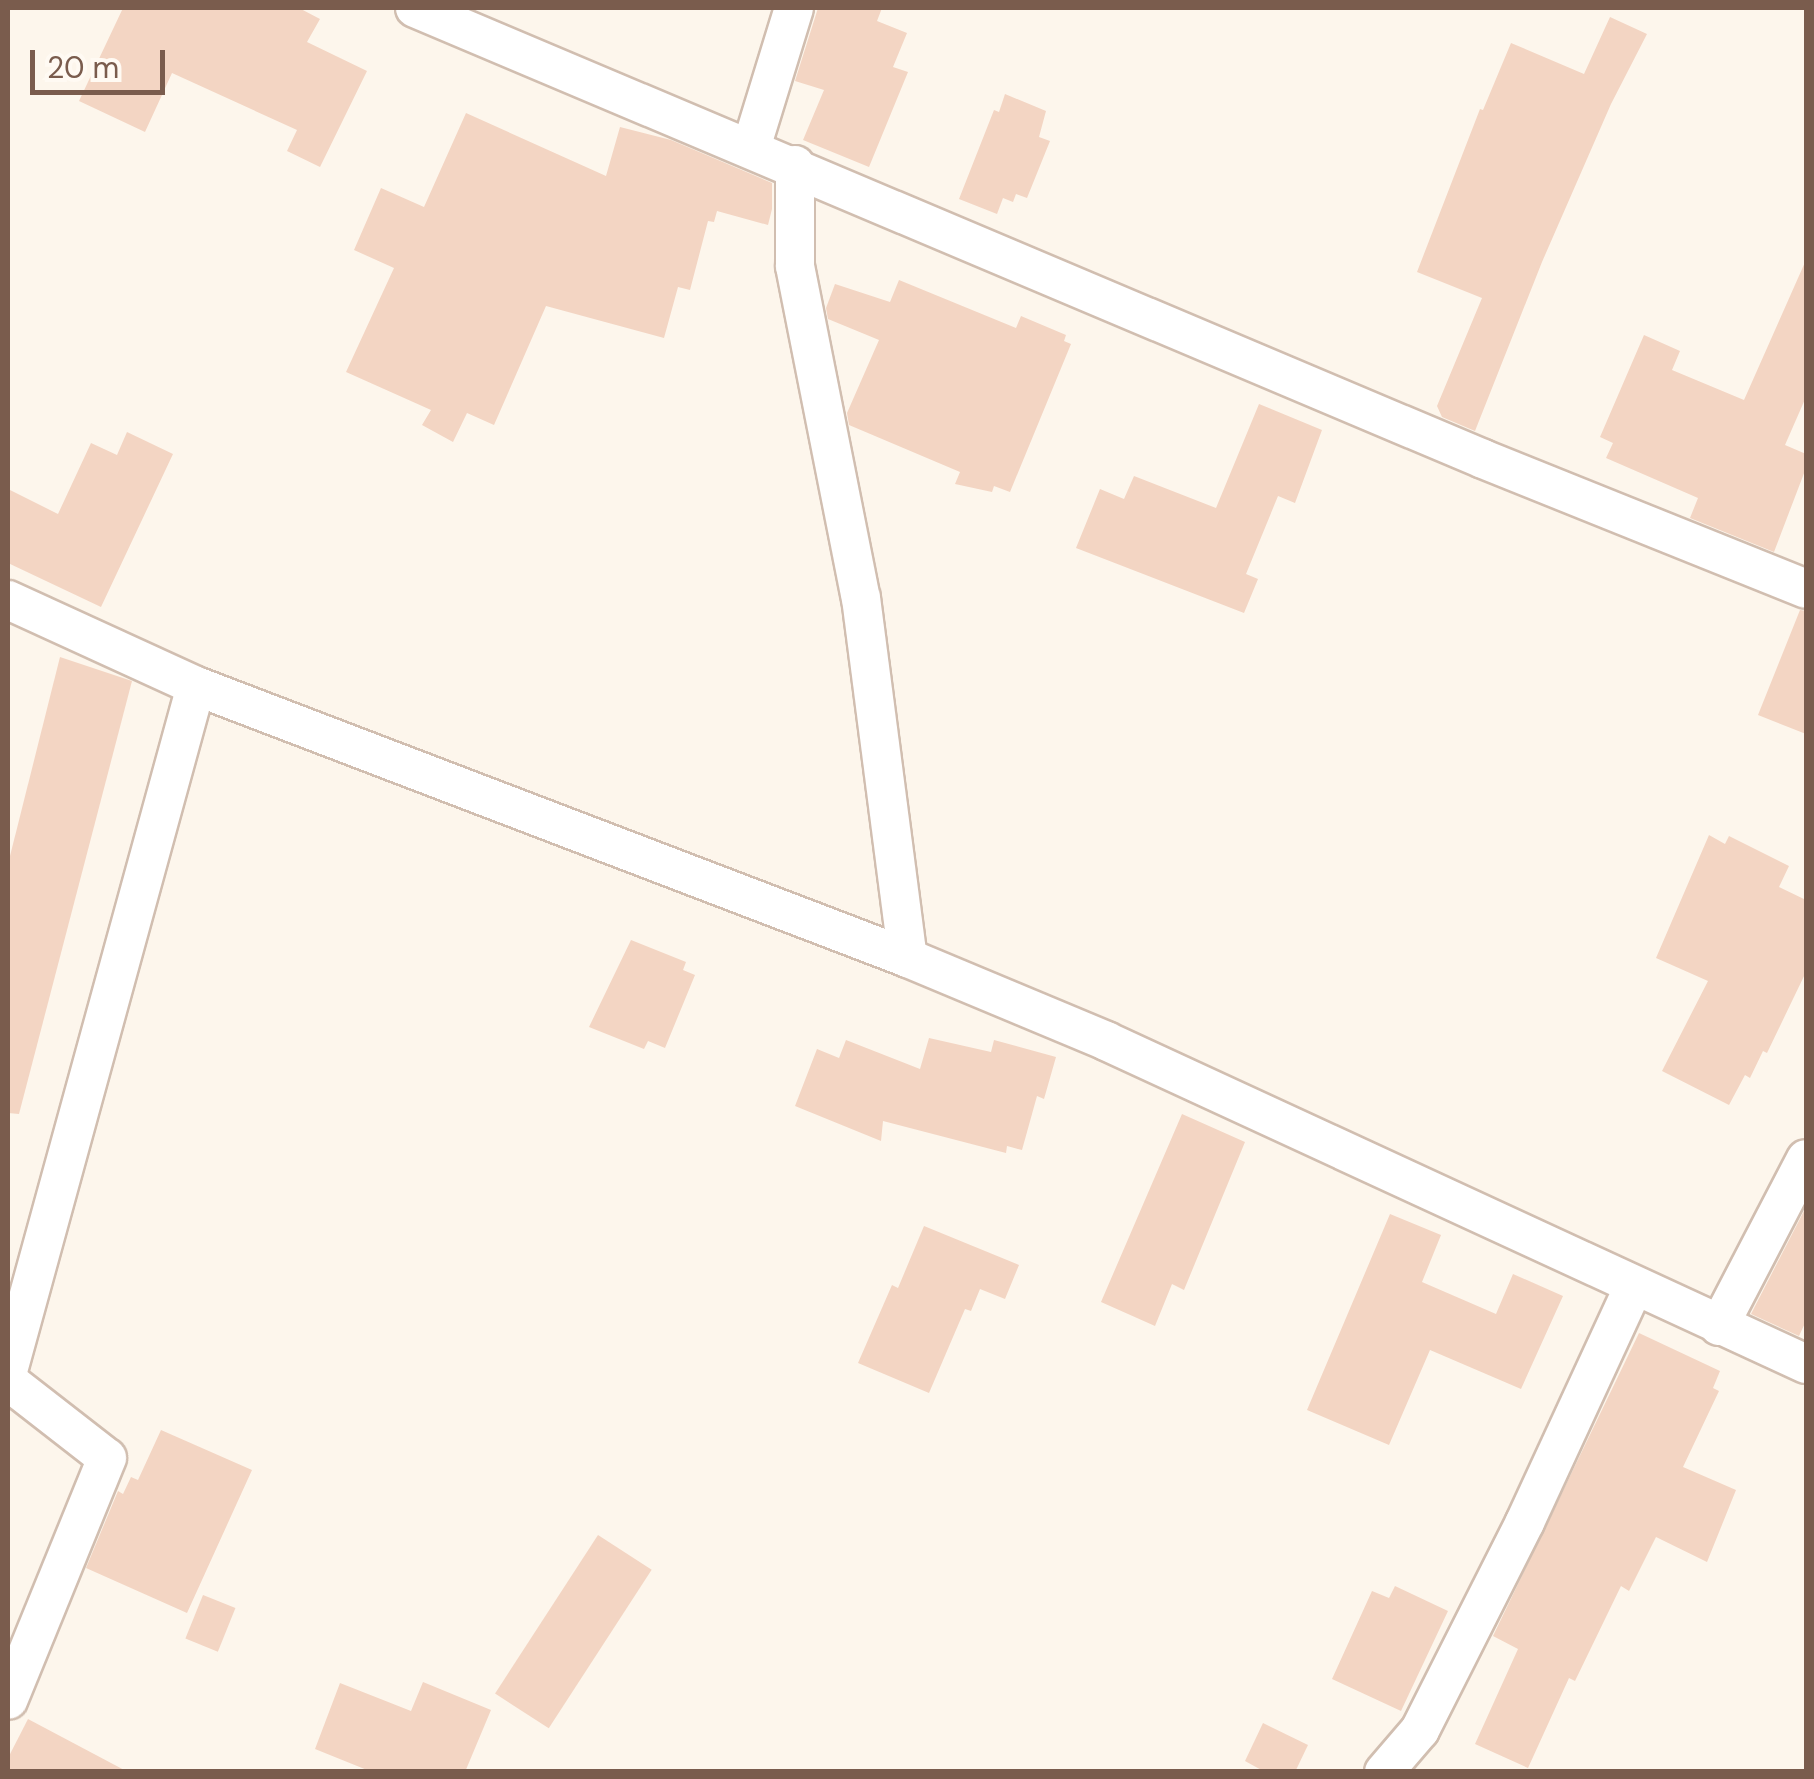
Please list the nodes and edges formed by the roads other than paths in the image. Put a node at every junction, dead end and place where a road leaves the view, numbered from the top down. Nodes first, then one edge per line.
1 (415, 8) edge
2 (794, 8) edge
3 (751, 148) junction
4 (795, 165) junction
5 (1806, 589) edge
6 (8, 600) edge
7 (196, 686) junction
8 (908, 958) junction
9 (1806, 1158) edge
10 (1634, 1286) junction
11 (1719, 1326) junction
12 (1806, 1364) edge
13 (8, 1371) edge
14 (8, 1380) edge
15 (8, 1700) edge
16 (1384, 1772) edge

1 - 3 street
2 - 3 street
3 - 4 street
4 - 5 street
4 - 8 street
6 - 7 street
7 - 8 street
7 - 13 street
8 - 10 street
9 - 11 street
10 - 11 street
10 - 16 street
11 - 12 street
14 - 15 street

